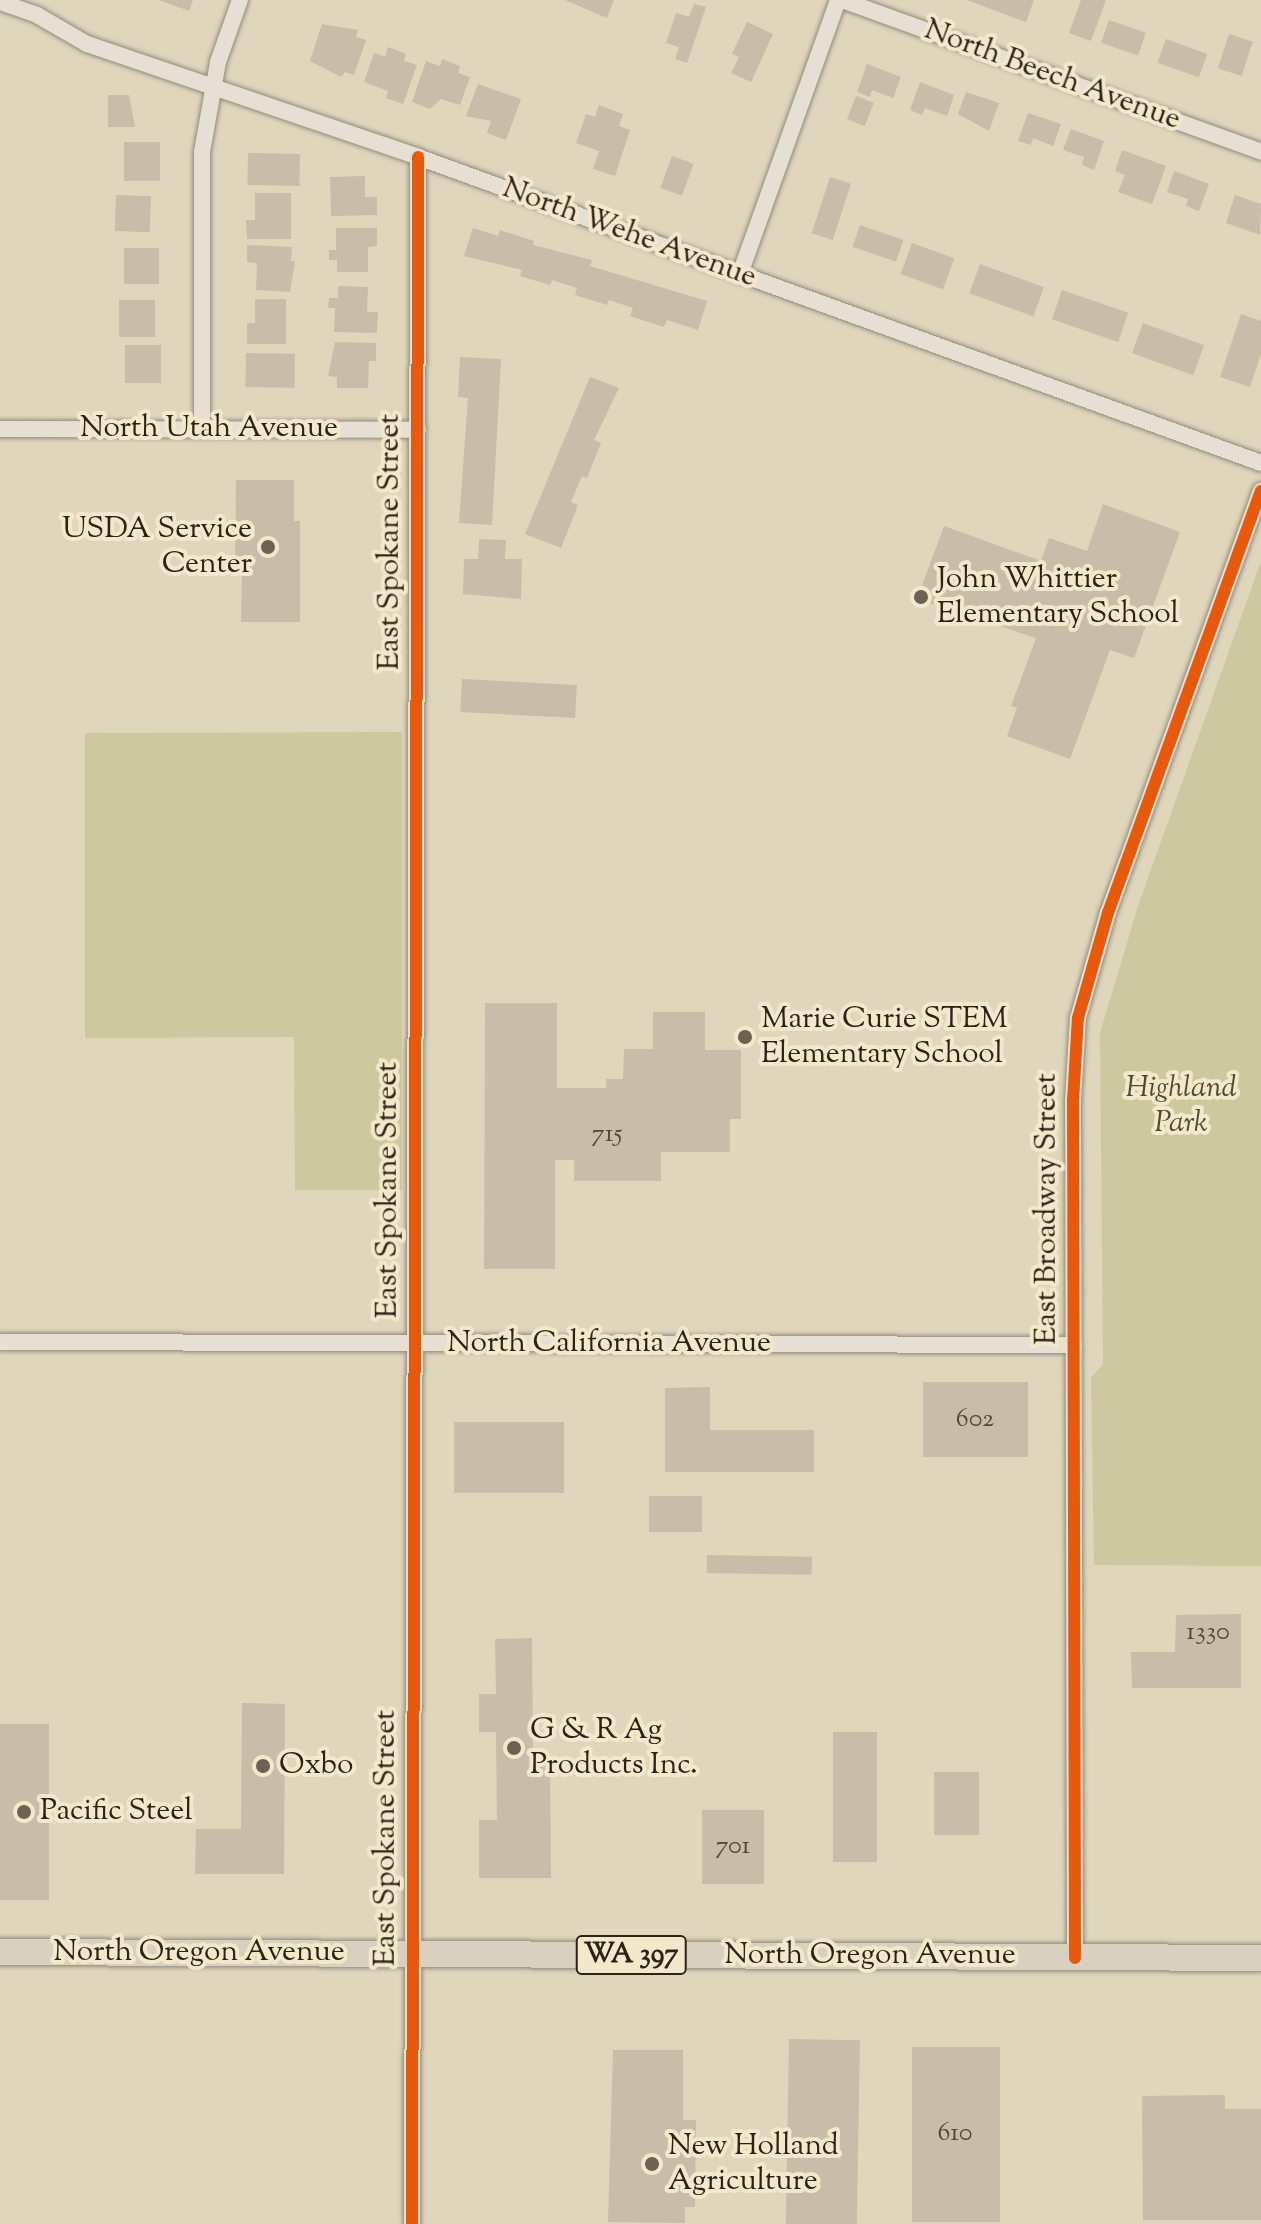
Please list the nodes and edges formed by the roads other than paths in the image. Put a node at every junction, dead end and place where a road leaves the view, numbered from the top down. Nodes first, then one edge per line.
1 (240, 0) edge
2 (840, 0) edge
3 (0, 2) edge
4 (214, 87) junction
5 (1261, 152) edge
6 (418, 157) junction
7 (740, 274) junction
8 (0, 429) edge
9 (202, 429) junction
10 (418, 430) junction
11 (1261, 463) edge
12 (1261, 491) edge
13 (0, 1342) edge
14 (414, 1343) junction
15 (1074, 1345) junction
16 (0, 1952) edge
17 (413, 1953) junction
18 (1075, 1958) junction
19 (1261, 1958) edge
20 (412, 2224) edge

1 - 4 street
2 - 5 street, North Beech Avenue
2 - 7 street
3 - 4 street, North Wehe Avenue
4 - 6 street, North Wehe Avenue
4 - 9 street
6 - 7 street, North Wehe Avenue
6 - 10 street, East Spokane Street
7 - 11 street, North Wehe Avenue
8 - 9 street, North Utah Avenue
9 - 10 street, North Utah Avenue
10 - 14 street, East Spokane Street
12 - 15 street, East Broadway Street
13 - 14 street, North California Avenue
14 - 15 street, North California Avenue
14 - 17 street, East Spokane Street
15 - 18 street, East Broadway Street
16 - 17 main road, North Oregon Avenue / WA 397
17 - 18 main road, North Oregon Avenue / WA 397
17 - 20 street, East Spokane Street
18 - 19 main road, North Oregon Avenue / WA 397

